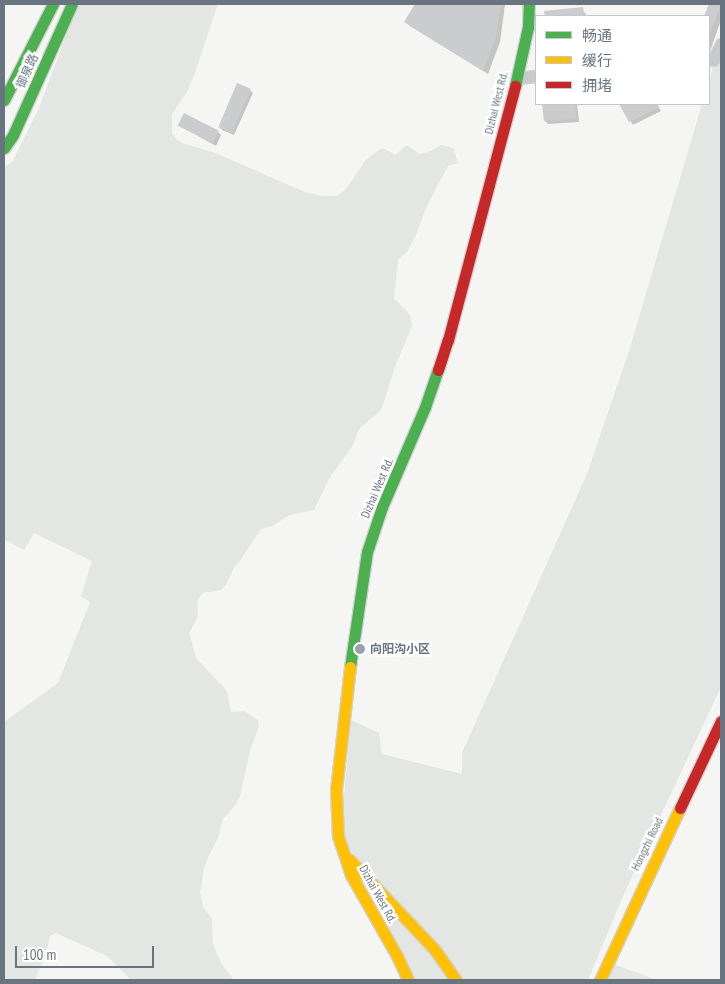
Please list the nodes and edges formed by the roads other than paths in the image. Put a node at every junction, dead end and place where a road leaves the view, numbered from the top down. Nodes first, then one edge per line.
1 (53, 4) edge
2 (72, 4) edge
3 (529, 4) edge
4 (721, 44) edge
5 (710, 60) edge
6 (535, 76) edge
7 (517, 78) junction
8 (4, 100) edge
9 (4, 148) edge
10 (721, 721) edge
11 (338, 827) junction
12 (408, 980) edge
13 (456, 980) edge
14 (600, 980) edge

1 - 8 main road, 御泉路
2 - 9 main road, 御泉路
3 - 7 main road, Dizhai West Rd.
4 - 5 street
6 - 7 street
7 - 11 main road, Dizhai West Rd.
10 - 14 main road, Hongzhi Road
11 - 12 main road, Dizhai West Rd.
11 - 13 main road

